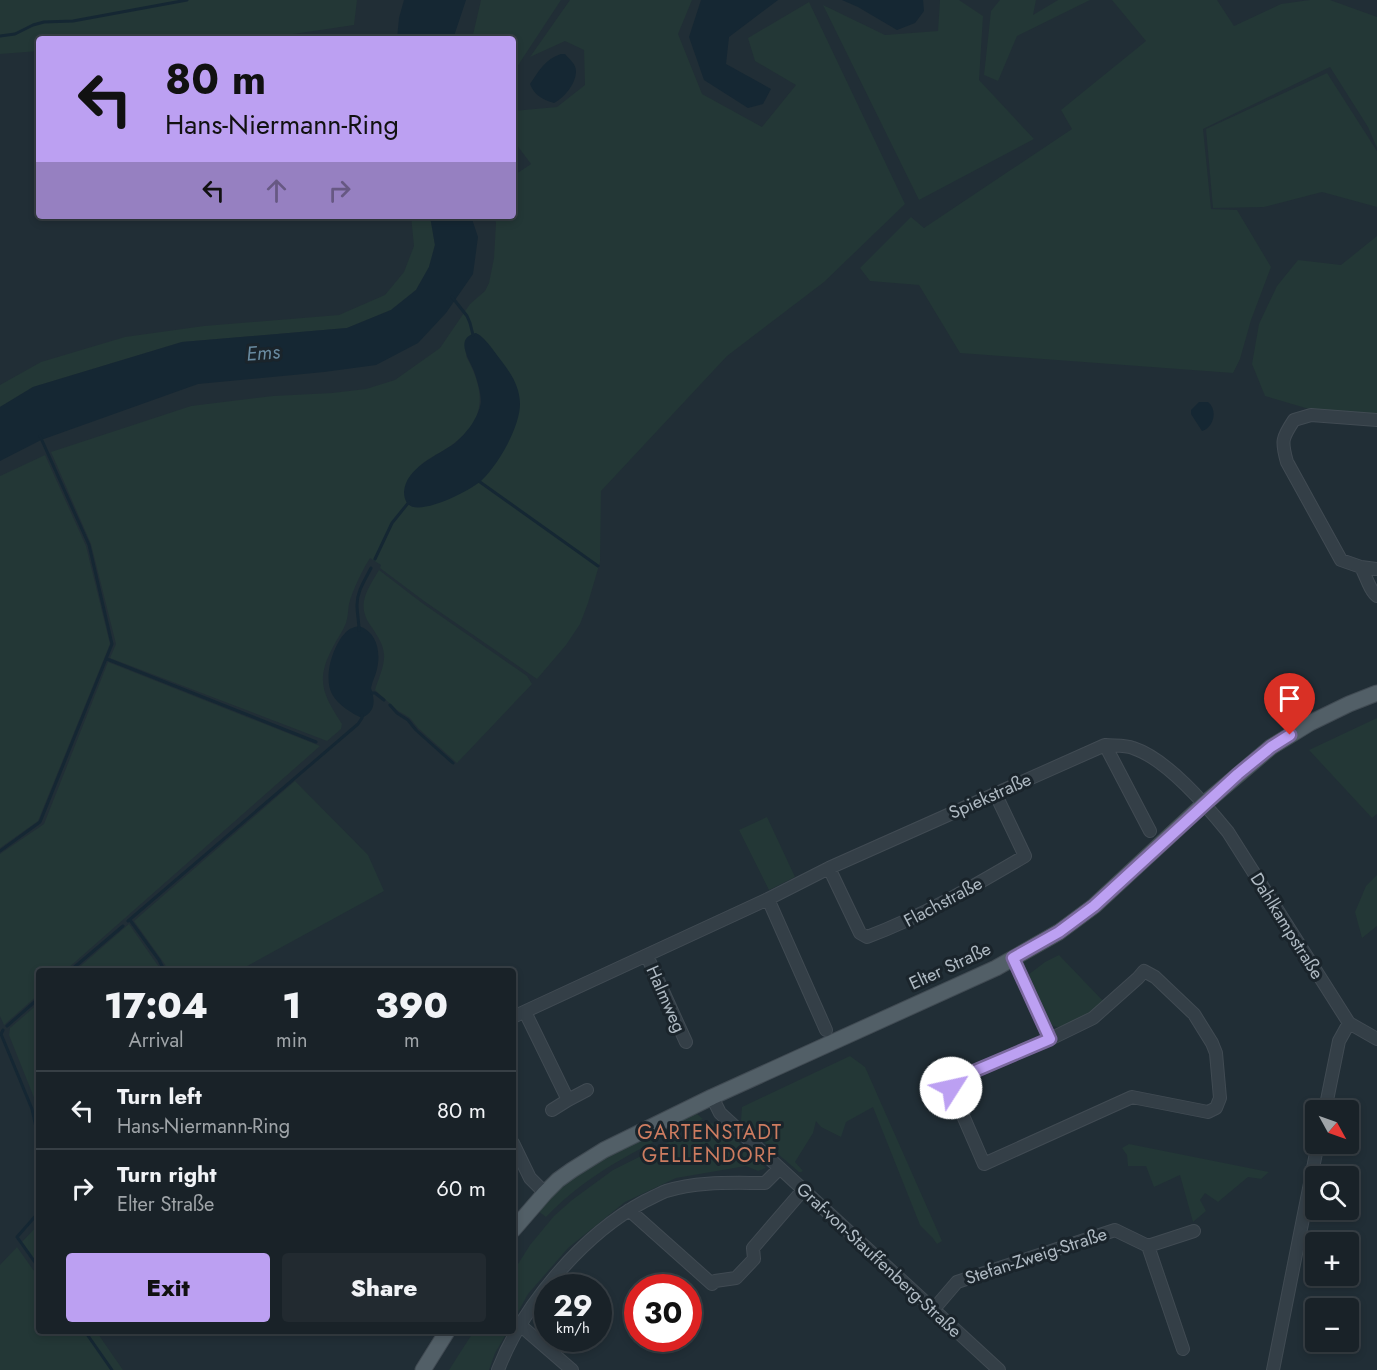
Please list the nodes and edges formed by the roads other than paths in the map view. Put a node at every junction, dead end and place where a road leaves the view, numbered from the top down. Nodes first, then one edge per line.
1 (1377, 420) edge
2 (1361, 567) junction
3 (1377, 569) edge
4 (1377, 596) edge
5 (1377, 693) edge
6 (1105, 745) junction
7 (995, 794) junction
8 (1204, 804) junction
9 (1150, 831) dead end
10 (829, 868) junction
11 (768, 899) junction
12 (647, 956) junction
13 (1013, 958) junction
14 (519, 1015) edge
15 (1349, 1023) junction
16 (826, 1030) dead end
17 (1050, 1039) junction
18 (1377, 1039) edge
19 (686, 1042) dead end
20 (586, 1090) dead end
21 (712, 1097) junction
22 (567, 1100) junction
23 (1327, 1100) edge
24 (552, 1110) dead end
25 (516, 1149) edge
26 (1316, 1154) edge
27 (779, 1169) junction
28 (803, 1190) junction
29 (544, 1194) junction
30 (628, 1210) junction
31 (516, 1227) edge
32 (1194, 1232) dead end
33 (1148, 1246) junction
34 (933, 1310) junction
35 (520, 1325) junction
36 (516, 1332) edge
37 (446, 1334) edge
38 (515, 1334) edge
39 (1183, 1349) dead end
40 (423, 1370) edge
41 (498, 1370) edge
42 (572, 1370) edge
43 (999, 1370) edge
44 (1273, 1370) edge

1 - 2 street
2 - 3 street
2 - 4 street
5 - 8 main road, Elter Straße
6 - 7 street, Spiekstraße
6 - 8 street
6 - 9 street
7 - 10 street, Spiekstraße
7 - 10 street, Flachstraße
8 - 13 main road, Elter Straße
8 - 15 street, Dahlkampstraße
10 - 11 street, Spiekstraße
11 - 12 street, Spiekstraße
11 - 16 street
12 - 14 street, Spiekstraße
12 - 19 street, Halmweg
13 - 17 street
13 - 21 main road, Elter Straße
14 - 22 street
15 - 18 street, Dahlkampstraße
15 - 23 street
17 - 17 street
20 - 22 street
21 - 27 street, Graf-von-Stauffenberg-Straße
21 - 29 main road, Elter Straße
22 - 24 street
25 - 29 street
26 - 44 street
27 - 28 street, Graf-von-Stauffenberg-Straße
27 - 30 street
28 - 30 street
28 - 34 street, Graf-von-Stauffenberg-Straße
29 - 31 main road, Elter Straße
30 - 35 street
32 - 33 street
33 - 34 street, Stefan-Zweig-Straße
33 - 39 street
34 - 43 street, Graf-von-Stauffenberg-Straße
35 - 36 street
35 - 42 street
37 - 40 main road
38 - 41 street

